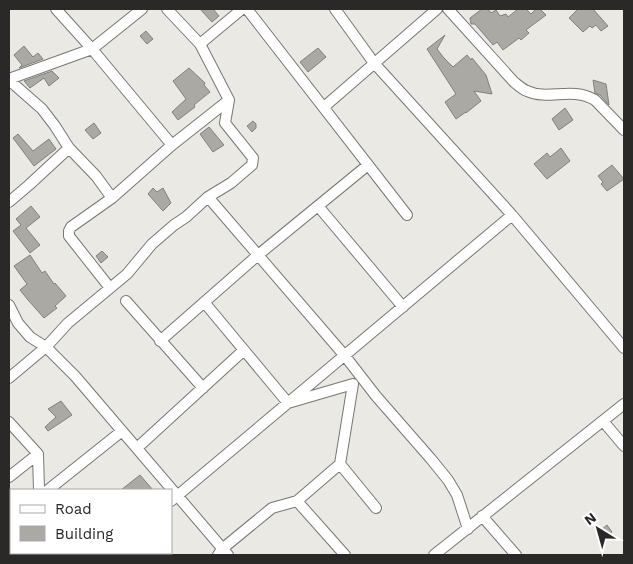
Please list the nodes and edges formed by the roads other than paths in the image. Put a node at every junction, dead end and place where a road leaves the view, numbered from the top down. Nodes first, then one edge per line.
1 (56, 9) edge
2 (142, 9) edge
3 (167, 9) edge
4 (242, 9) edge
5 (247, 9) edge
6 (335, 9) edge
7 (437, 9) edge
8 (448, 9) edge
9 (200, 44) junction
10 (92, 49) junction
11 (374, 63) junction
12 (9, 79) edge
13 (229, 100) junction
14 (324, 107) junction
15 (624, 130) edge
16 (172, 146) junction
17 (69, 148) junction
18 (368, 165) junction
19 (208, 197) junction
20 (112, 198) junction
21 (9, 202) edge
22 (318, 206) junction
23 (407, 215) dead end
24 (512, 215) junction
25 (258, 255) junction
26 (110, 288) junction
27 (126, 301) dead end
28 (204, 302) junction
29 (9, 304) edge
30 (403, 307) junction
31 (160, 341) junction
32 (623, 346) edge
33 (46, 348) junction
34 (244, 350) junction
35 (345, 356) junction
36 (9, 378) edge
37 (353, 384) junction
38 (203, 388) junction
39 (376, 396) junction
40 (288, 403) junction
41 (624, 404) edge
42 (603, 421) junction
43 (9, 422) edge
44 (122, 430) junction
45 (624, 446) edge
46 (137, 448) junction
47 (38, 454) junction
48 (340, 464) junction
49 (9, 477) edge
50 (39, 489) edge
51 (49, 489) edge
52 (167, 489) edge
53 (174, 499) edge
54 (297, 501) junction
55 (376, 508) dead end
56 (482, 516) junction
57 (468, 529) junction
58 (223, 553) edge
59 (345, 555) edge
60 (434, 555) edge
61 (516, 555) edge

1 - 10 street
2 - 10 street
3 - 9 street
4 - 9 street
5 - 14 street
6 - 11 street
7 - 11 street
8 - 15 street
9 - 13 street
10 - 12 street
10 - 16 street
11 - 14 street
11 - 24 street
12 - 17 street
13 - 16 street
13 - 19 street
14 - 18 street
16 - 20 street
17 - 20 street
17 - 21 street
18 - 22 street
18 - 23 street
19 - 25 street
19 - 26 street
20 - 26 street
22 - 25 street
22 - 30 street
24 - 30 street
24 - 32 street
25 - 28 street
25 - 35 street
26 - 33 street
27 - 31 street
28 - 31 street
28 - 34 street
29 - 33 street
30 - 35 street
31 - 38 street
33 - 36 street
33 - 44 street
34 - 38 street
34 - 40 street
35 - 39 street
35 - 40 street
37 - 39 street
37 - 40 street
37 - 48 street
38 - 46 street
39 - 57 street
40 - 53 street
41 - 42 street
42 - 45 street
42 - 56 street
43 - 47 street
44 - 46 street
44 - 51 street
46 - 52 street
47 - 49 street
47 - 50 street
48 - 54 street
48 - 55 street
53 - 58 street
54 - 58 street
54 - 59 street
56 - 57 street
56 - 61 street
57 - 60 street

